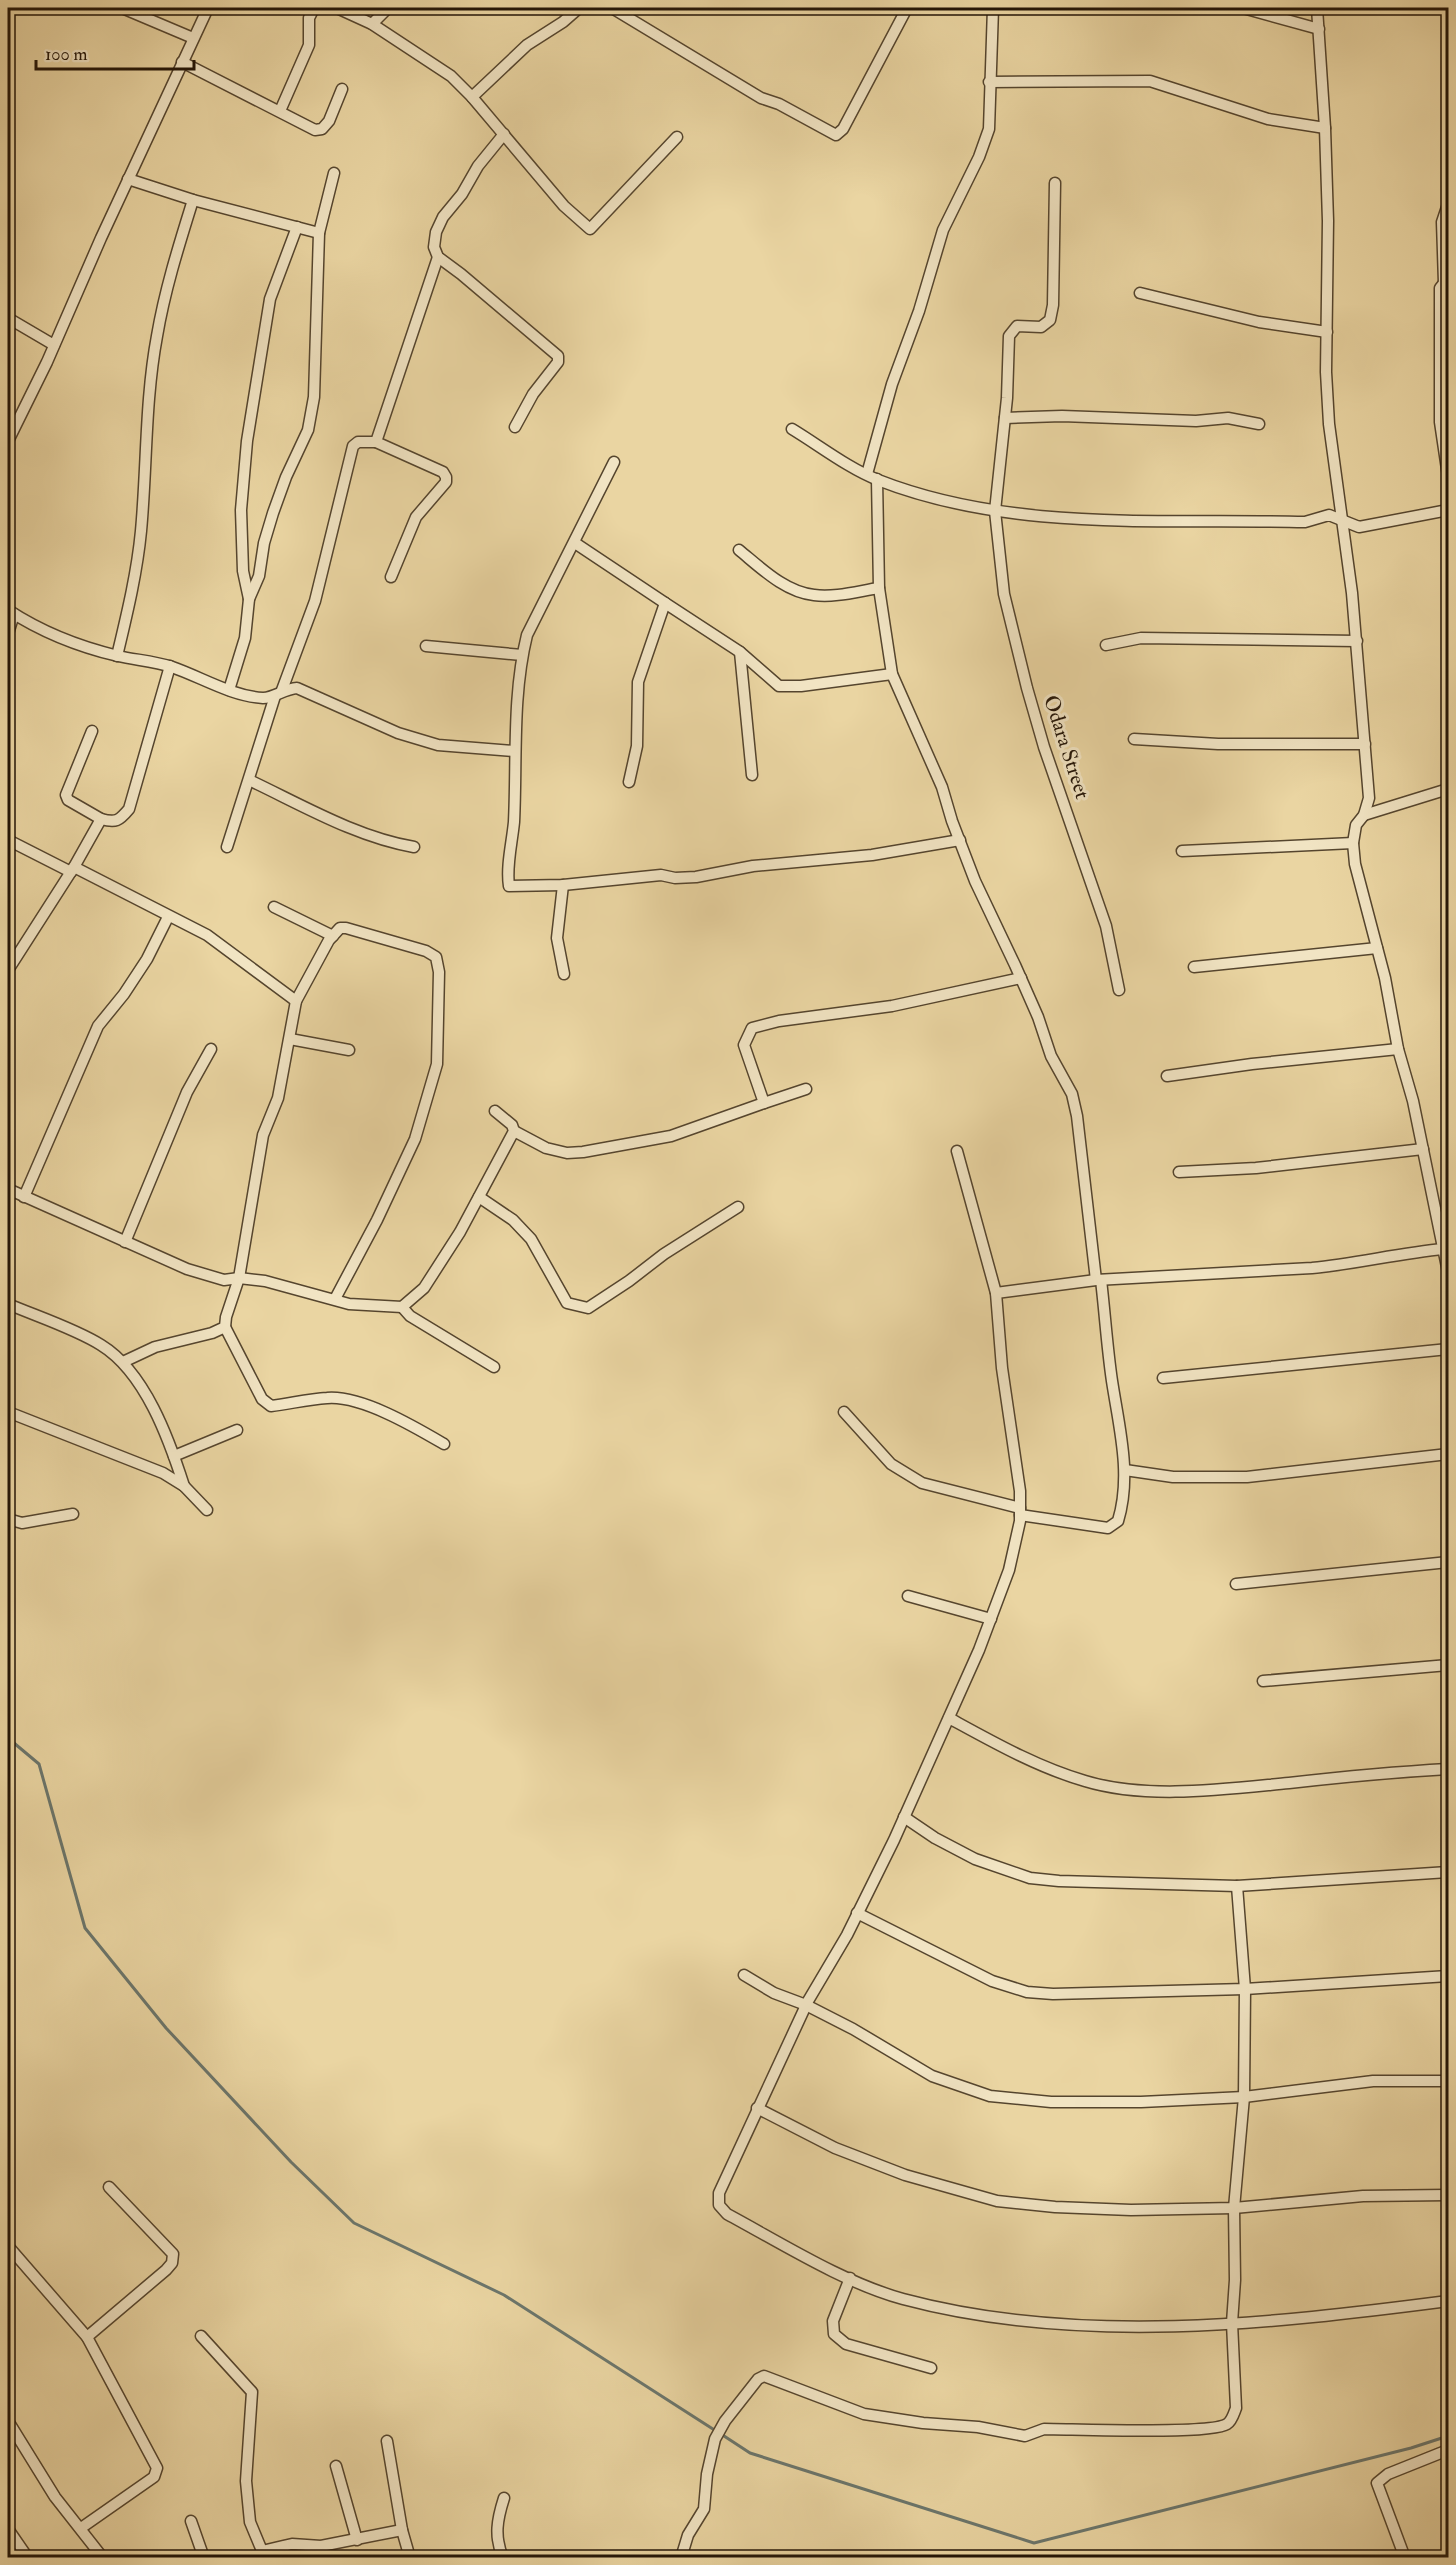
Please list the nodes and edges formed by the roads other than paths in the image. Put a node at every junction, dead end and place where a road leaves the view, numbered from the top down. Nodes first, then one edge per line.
1 (122, 8) edge
2 (208, 8) edge
3 (314, 8) edge
4 (338, 8) edge
5 (388, 8) edge
6 (579, 8) edge
7 (612, 8) edge
8 (908, 8) edge
9 (993, 8) edge
10 (1243, 8) edge
11 (1317, 8) edge
12 (372, 24) junction
13 (1319, 29) junction
14 (193, 38) junction
15 (182, 62) junction
16 (989, 82) junction
17 (342, 89) dead end
18 (472, 97) junction
19 (280, 111) junction
20 (1325, 128) junction
21 (504, 134) junction
22 (678, 137) dead end
23 (334, 173) dead end
24 (128, 179) junction
25 (1055, 183) dead end
26 (193, 200) junction
27 (1449, 204) edge
28 (297, 227) junction
29 (318, 233) junction
30 (438, 257) junction
31 (1446, 281) edge
32 (1140, 293) dead end
33 (8, 318) edge
34 (1326, 332) junction
35 (54, 345) junction
36 (1005, 418) junction
37 (1259, 424) dead end
38 (515, 427) dead end
39 (792, 429) dead end
40 (8, 441) edge
41 (376, 442) junction
42 (614, 462) dead end
43 (1449, 476) edge
44 (872, 477) junction
45 (1449, 510) edge
46 (995, 511) junction
47 (1342, 522) junction
48 (575, 543) junction
49 (739, 550) dead end
50 (391, 577) dead end
51 (879, 588) junction
52 (249, 599) junction
53 (665, 603) junction
54 (11, 612) edge
55 (8, 634) edge
56 (1357, 641) junction
57 (1106, 645) dead end
58 (426, 646) dead end
59 (740, 651) junction
60 (522, 655) junction
61 (117, 656) junction
62 (170, 666) junction
63 (892, 674) junction
64 (229, 690) junction
65 (278, 693) junction
66 (92, 731) dead end
67 (1134, 740) dead end
68 (1365, 744) junction
69 (514, 751) junction
70 (752, 775) dead end
71 (249, 780) junction
72 (629, 782) dead end
73 (1449, 789) edge
74 (1364, 815) junction
75 (101, 819) junction
76 (8, 840) edge
77 (960, 840) junction
78 (1353, 843) junction
79 (227, 847) dead end
80 (414, 847) dead end
81 (1182, 851) dead end
82 (72, 869) junction
83 (563, 885) junction
84 (274, 907) dead end
85 (168, 917) junction
86 (333, 936) junction
87 (1377, 948) junction
88 (9, 964) edge
89 (1194, 967) dead end
90 (564, 974) dead end
91 (1021, 978) junction
92 (1119, 990) dead end
93 (296, 1001) junction
94 (290, 1039) junction
95 (211, 1049) dead end
96 (1398, 1049) junction
97 (349, 1050) dead end
98 (1167, 1076) dead end
99 (806, 1089) dead end
100 (764, 1103) junction
101 (495, 1111) dead end
102 (514, 1131) junction
103 (1423, 1149) junction
104 (957, 1151) dead end
105 (1179, 1172) dead end
106 (8, 1189) edge
107 (24, 1197) junction
108 (479, 1197) junction
109 (738, 1207) dead end
110 (125, 1242) junction
111 (1444, 1249) junction
112 (1449, 1272) edge
113 (239, 1278) junction
114 (1099, 1280) junction
115 (996, 1293) junction
116 (335, 1299) junction
117 (8, 1304) edge
118 (402, 1307) junction
119 (225, 1327) junction
120 (1449, 1349) edge
121 (123, 1362) junction
122 (494, 1367) dead end
123 (1163, 1378) dead end
124 (8, 1412) edge
125 (844, 1412) dead end
126 (237, 1430) dead end
127 (444, 1444) dead end
128 (1449, 1454) edge
129 (174, 1456) junction
130 (1125, 1470) junction
131 (184, 1486) junction
132 (207, 1510) dead end
133 (1020, 1511) junction
134 (73, 1514) dead end
135 (8, 1519) edge
136 (1449, 1562) edge
137 (1236, 1584) dead end
138 (908, 1596) dead end
139 (991, 1619) junction
140 (1449, 1665) edge
141 (1263, 1681) dead end
142 (949, 1718) junction
143 (1449, 1769) edge
144 (904, 1817) junction
145 (1449, 1872) edge
146 (1237, 1886) junction
147 (857, 1913) junction
148 (744, 1976) dead end
149 (1449, 1977) edge
150 (1245, 1989) junction
151 (806, 2005) junction
152 (1449, 2081) edge
153 (1244, 2097) junction
154 (757, 2108) junction
155 (109, 2187) dead end
156 (1449, 2195) edge
157 (1234, 2208) junction
158 (8, 2246) edge
159 (850, 2278) junction
160 (1449, 2301) edge
161 (1232, 2324) junction
162 (201, 2336) dead end
163 (87, 2337) junction
164 (931, 2368) dead end
165 (8, 2421) edge
166 (387, 2441) dead end
167 (1449, 2450) edge
168 (336, 2466) dead end
169 (504, 2499) dead end
170 (191, 2521) dead end
171 (81, 2528) junction
172 (8, 2529) edge
173 (402, 2530) junction
174 (357, 2540) junction
175 (263, 2554) edge
176 (28, 2558) edge
177 (104, 2558) edge
178 (204, 2558) edge
179 (410, 2558) edge
180 (503, 2558) edge
181 (681, 2558) edge
182 (1405, 2558) edge

1 - 14 street
2 - 14 street
3 - 19 street
4 - 12 street
5 - 12 street
6 - 18 street
7 - 8 street
9 - 16 street
10 - 13 street
11 - 13 street
12 - 18 street
13 - 20 street
14 - 15 street
15 - 19 street
15 - 24 street
16 - 20 street
16 - 44 street
17 - 19 street
18 - 21 street
20 - 34 street
21 - 22 street
21 - 30 street
23 - 29 street
24 - 26 street
24 - 35 street
25 - 36 street, Odara Street
26 - 28 street
26 - 61 street
27 - 31 street
28 - 29 street
28 - 52 street
29 - 52 street
30 - 38 street
30 - 41 street
31 - 43 street
32 - 34 street
33 - 35 street
34 - 47 street
35 - 40 street
36 - 37 street
36 - 46 street, Odara Street
39 - 44 street
41 - 50 street
41 - 65 street
42 - 48 street
44 - 46 street
44 - 51 street
45 - 47 street
46 - 47 street
46 - 92 street, Odara Street
47 - 56 street
48 - 53 street
48 - 60 street
49 - 51 street
51 - 63 street
52 - 64 street
53 - 59 street
53 - 72 street
54 - 55 street
54 - 61 street
56 - 57 street
56 - 68 street
58 - 60 street
59 - 63 street
59 - 70 street
60 - 69 street
61 - 62 street
62 - 64 street
62 - 75 street
63 - 77 street
64 - 65 street
65 - 69 street
65 - 71 street
66 - 75 street
67 - 68 street
68 - 74 street
69 - 83 street
71 - 79 street
71 - 80 street
73 - 74 street
74 - 78 street
75 - 82 street
76 - 82 street
77 - 83 street
77 - 91 street
78 - 81 street
78 - 87 street
82 - 85 street
82 - 88 street
83 - 90 street
84 - 86 street
85 - 93 street
85 - 107 street
86 - 93 street
86 - 116 street
87 - 89 street
87 - 96 street
91 - 100 street
91 - 114 street
93 - 94 street
94 - 97 street
94 - 113 street
95 - 110 street
96 - 98 street
96 - 103 street
99 - 100 street
100 - 102 street
101 - 102 street
102 - 108 street
103 - 105 street
103 - 111 street
104 - 115 street
106 - 107 street
107 - 110 street
108 - 109 street
108 - 118 street
110 - 113 street
111 - 112 street
111 - 114 street
113 - 116 street
113 - 119 street
114 - 115 street
114 - 130 street
115 - 133 street
116 - 118 street
117 - 121 street
118 - 122 street
119 - 121 street
119 - 127 street
120 - 123 street
121 - 129 street
124 - 131 street
125 - 133 street
126 - 129 street
128 - 130 street
129 - 131 street
130 - 133 street
131 - 132 street
133 - 139 street
134 - 135 street
136 - 137 street
138 - 139 street
139 - 142 street
140 - 141 street
142 - 143 street
142 - 144 street
144 - 146 street
144 - 147 street
145 - 146 street
146 - 150 street
147 - 150 street
147 - 151 street
148 - 151 street
149 - 150 street
150 - 153 street
151 - 153 street
151 - 154 street
152 - 153 street
153 - 157 street
154 - 157 street
154 - 159 street
155 - 163 street
156 - 157 street
157 - 161 street
158 - 163 street
159 - 161 street
159 - 164 street
160 - 161 street
161 - 181 street
162 - 175 street
163 - 171 street
165 - 171 street
166 - 173 street
167 - 182 street
168 - 174 street
169 - 180 street
170 - 178 street
171 - 177 street
172 - 176 street
173 - 174 street
173 - 179 street
174 - 175 street

